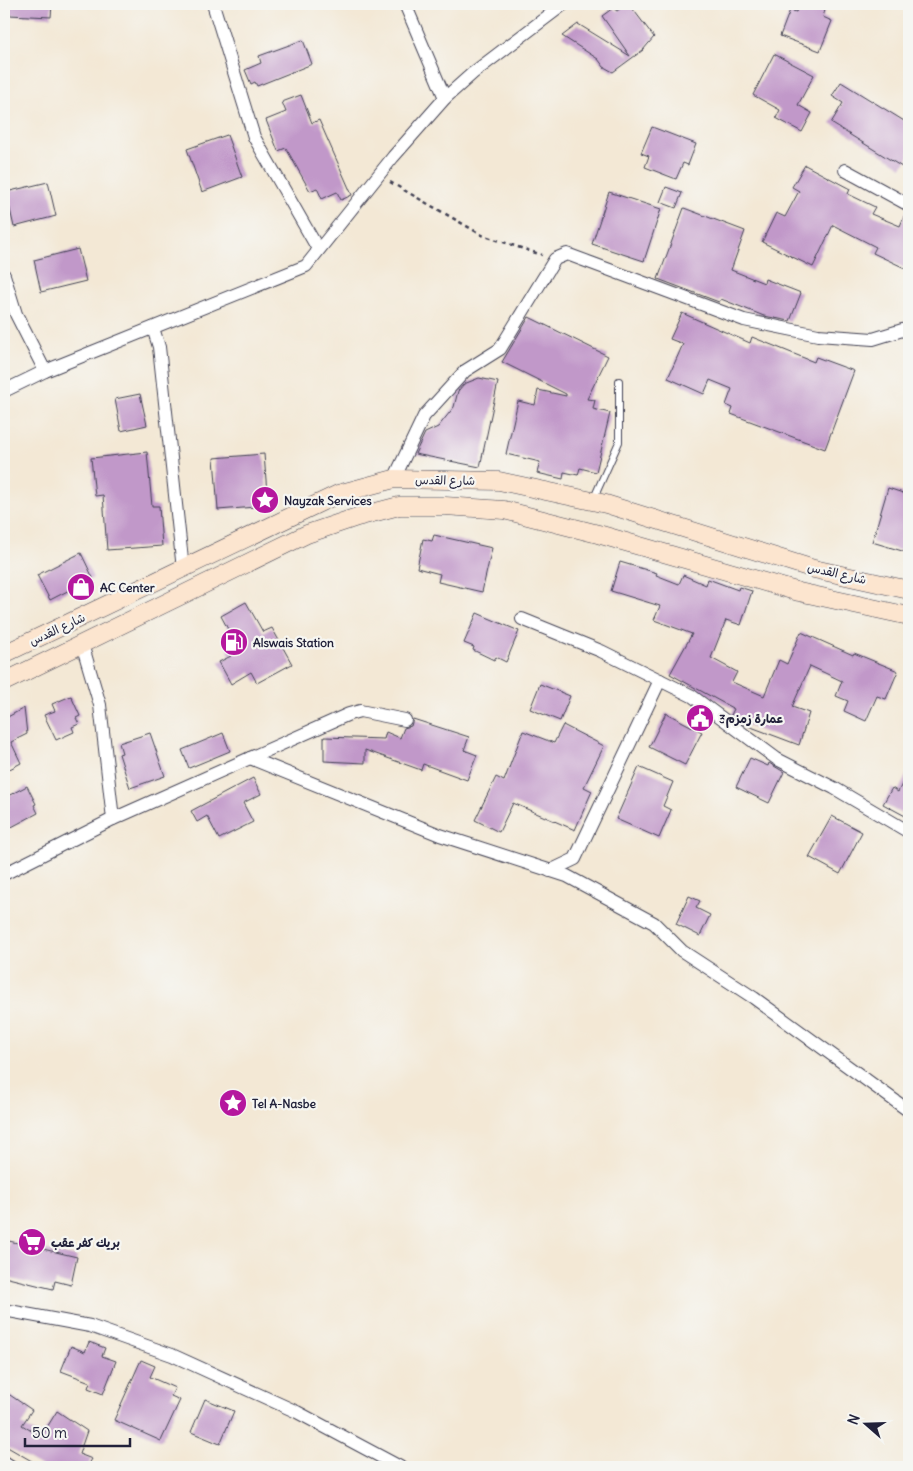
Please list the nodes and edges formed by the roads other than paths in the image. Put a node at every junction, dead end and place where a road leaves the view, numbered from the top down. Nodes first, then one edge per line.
1 (213, 4) edge
2 (405, 4) edge
3 (564, 4) edge
4 (445, 98) junction
5 (845, 170) dead end
6 (909, 205) edge
7 (318, 249) junction
8 (4, 275) edge
9 (10, 316) edge
10 (153, 328) junction
11 (909, 328) edge
12 (45, 371) junction
13 (619, 381) dead end
14 (4, 391) edge
15 (394, 479) junction
16 (592, 501) junction
17 (183, 569) junction
18 (814, 569) junction
19 (909, 590) edge
20 (799, 592) junction
21 (909, 616) edge
22 (522, 619) dead end
23 (82, 644) junction
24 (4, 654) edge
25 (660, 680) junction
26 (4, 682) edge
27 (405, 720) dead end
28 (250, 758) junction
29 (113, 819) junction
30 (909, 832) edge
31 (550, 871) junction
32 (4, 874) edge
33 (909, 1112) edge
34 (4, 1310) edge
35 (4, 1462) edge
36 (12, 1467) edge
37 (400, 1467) edge

1 - 7 street
2 - 4 street
3 - 4 street
4 - 7 street
5 - 6 street
7 - 10 street
8 - 9 street
9 - 12 street
10 - 12 street
10 - 17 street
11 - 15 street
12 - 14 street
13 - 16 lane
15 - 16 main road, شارع القدس
15 - 17 main road, شارع القدس
16 - 18 main road, شارع القدس
17 - 24 main road, شارع القدس
18 - 19 main road, شارع القدس
18 - 20 main road
20 - 21 main road, شارع القدس
20 - 23 main road, شارع القدس
22 - 25 street
23 - 26 main road, شارع القدس
23 - 29 street
25 - 30 street
25 - 31 street
27 - 28 street
28 - 29 street
28 - 31 street
29 - 32 street
31 - 33 street
34 - 37 street
35 - 36 street

